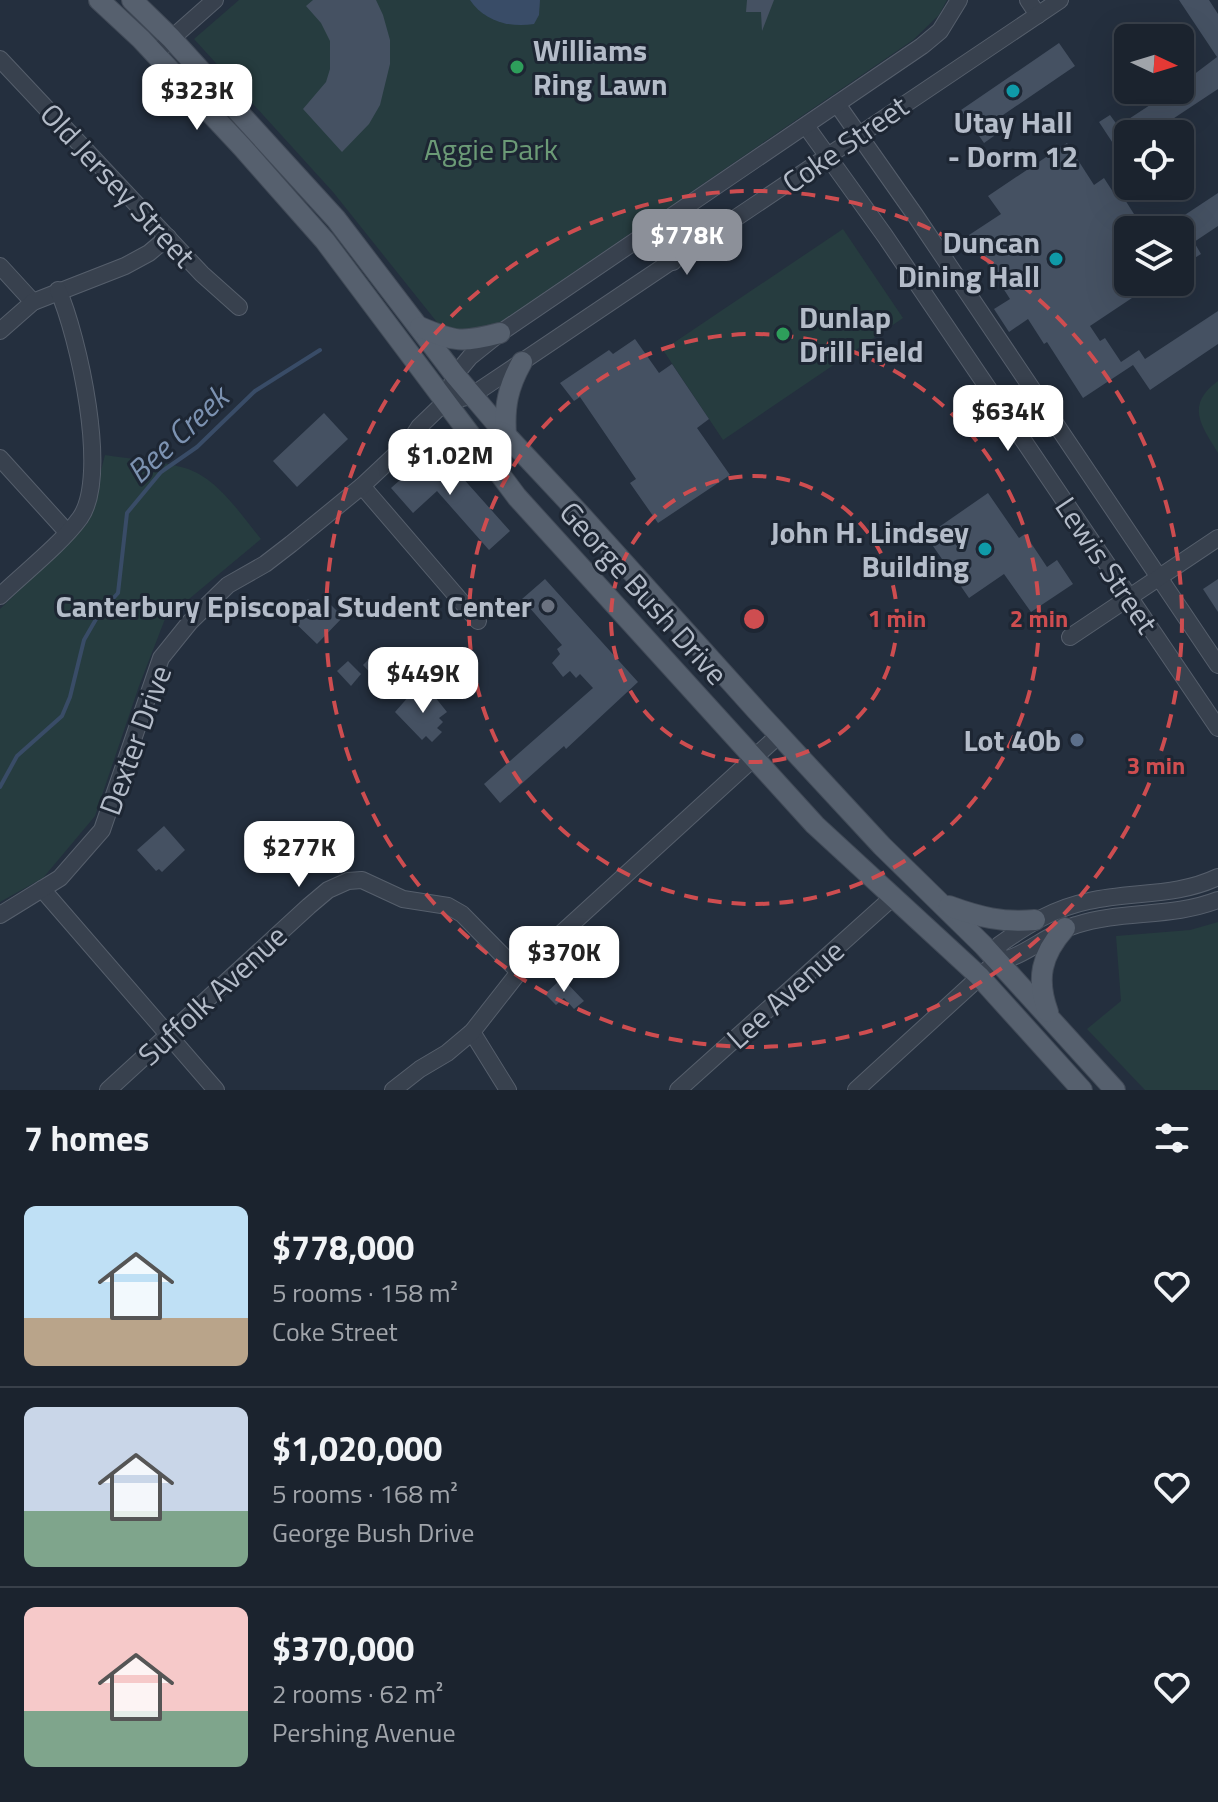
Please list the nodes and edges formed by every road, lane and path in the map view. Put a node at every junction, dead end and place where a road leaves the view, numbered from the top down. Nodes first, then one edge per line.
1 (99, 0) edge
2 (132, 0) edge
3 (215, 0) edge
4 (959, 0) edge
5 (1028, 0) edge
6 (1060, 0) edge
7 (1038, 15) junction
8 (171, 38) junction
9 (154, 54) junction
10 (0, 59) edge
11 (837, 104) junction
12 (806, 126) junction
13 (858, 135) junction
14 (828, 157) junction
15 (651, 231) junction
16 (168, 237) junction
17 (673, 262) junction
18 (0, 266) edge
19 (58, 290) junction
20 (33, 302) junction
21 (239, 307) dead end
22 (417, 326) junction
23 (0, 331) edge
24 (500, 333) junction
25 (522, 362) junction
26 (455, 375) junction
27 (471, 396) junction
28 (445, 402) junction
29 (506, 435) junction
30 (0, 458) edge
31 (362, 486) junction
32 (67, 532) junction
33 (1218, 538) edge
34 (1159, 578) junction
35 (0, 596) edge
36 (1129, 598) junction
37 (478, 621) dead end
38 (1070, 637) dead end
39 (1218, 665) edge
40 (1218, 728) edge
41 (779, 735) junction
42 (753, 758) junction
43 (1218, 877) edge
44 (42, 889) junction
45 (892, 898) junction
46 (1218, 900) edge
47 (942, 903) junction
48 (0, 915) edge
49 (1035, 920) junction
50 (1065, 928) junction
51 (997, 961) junction
52 (519, 972) junction
53 (979, 976) junction
54 (1051, 1019) junction
55 (472, 1032) junction
56 (169, 1036) junction
57 (108, 1090) edge
58 (216, 1090) edge
59 (393, 1090) edge
60 (508, 1090) edge
61 (678, 1090) edge
62 (856, 1090) edge
63 (1082, 1090) edge
64 (1115, 1090) edge

1 - 9 main road, George Bush Drive
2 - 8 main road, George Bush Drive
3 - 8 street
4 - 11 street
5 - 7 street
6 - 7 street, Coke Street
7 - 13 street, Coke Street
8 - 9 street
8 - 22 main road, George Bush Drive
9 - 28 main road, George Bush Drive
10 - 16 street, Old Jersey Street
11 - 12 street
11 - 13 street, Lewis Street
12 - 14 street, Lewis Street
12 - 15 street
13 - 14 street, Coke Street
13 - 34 street, Lewis Street
14 - 17 street, Coke Street
14 - 36 street, Lewis Street
15 - 17 street
15 - 24 street
16 - 19 street
16 - 21 street, Old Jersey Street
17 - 25 street, Coke Street
18 - 20 street
19 - 20 street
19 - 32 street
20 - 23 street
22 - 24 main road
22 - 26 main road, George Bush Drive
24 - 26 street
25 - 27 street, Coke Street
25 - 29 main road
26 - 27 main road, George Bush Drive
26 - 28 street
27 - 28 street
27 - 29 main road, George Bush Drive
28 - 31 street, Dexter Drive
28 - 42 main road, George Bush Drive
29 - 41 main road, George Bush Drive
30 - 32 street
31 - 37 street
31 - 44 street, Dexter Drive
32 - 35 street
33 - 34 street
34 - 36 street
34 - 39 street, Lewis Street
36 - 38 street
36 - 40 street, Lewis Street
41 - 42 street
41 - 47 main road, George Bush Drive
42 - 45 main road, George Bush Drive
42 - 52 street
43 - 49 street
44 - 48 street, Dexter Drive
44 - 56 street
45 - 53 main road, George Bush Drive
45 - 61 street, Lee Avenue
46 - 50 street
47 - 49 main road
47 - 51 main road, George Bush Drive
49 - 51 street
50 - 51 street
50 - 54 main road
51 - 53 street
51 - 54 main road, George Bush Drive
52 - 55 street
52 - 56 street, Suffolk Avenue
53 - 62 street
53 - 63 main road, George Bush Drive
54 - 64 main road, George Bush Drive
55 - 59 street
55 - 60 street
56 - 57 street, Suffolk Avenue
56 - 58 street

